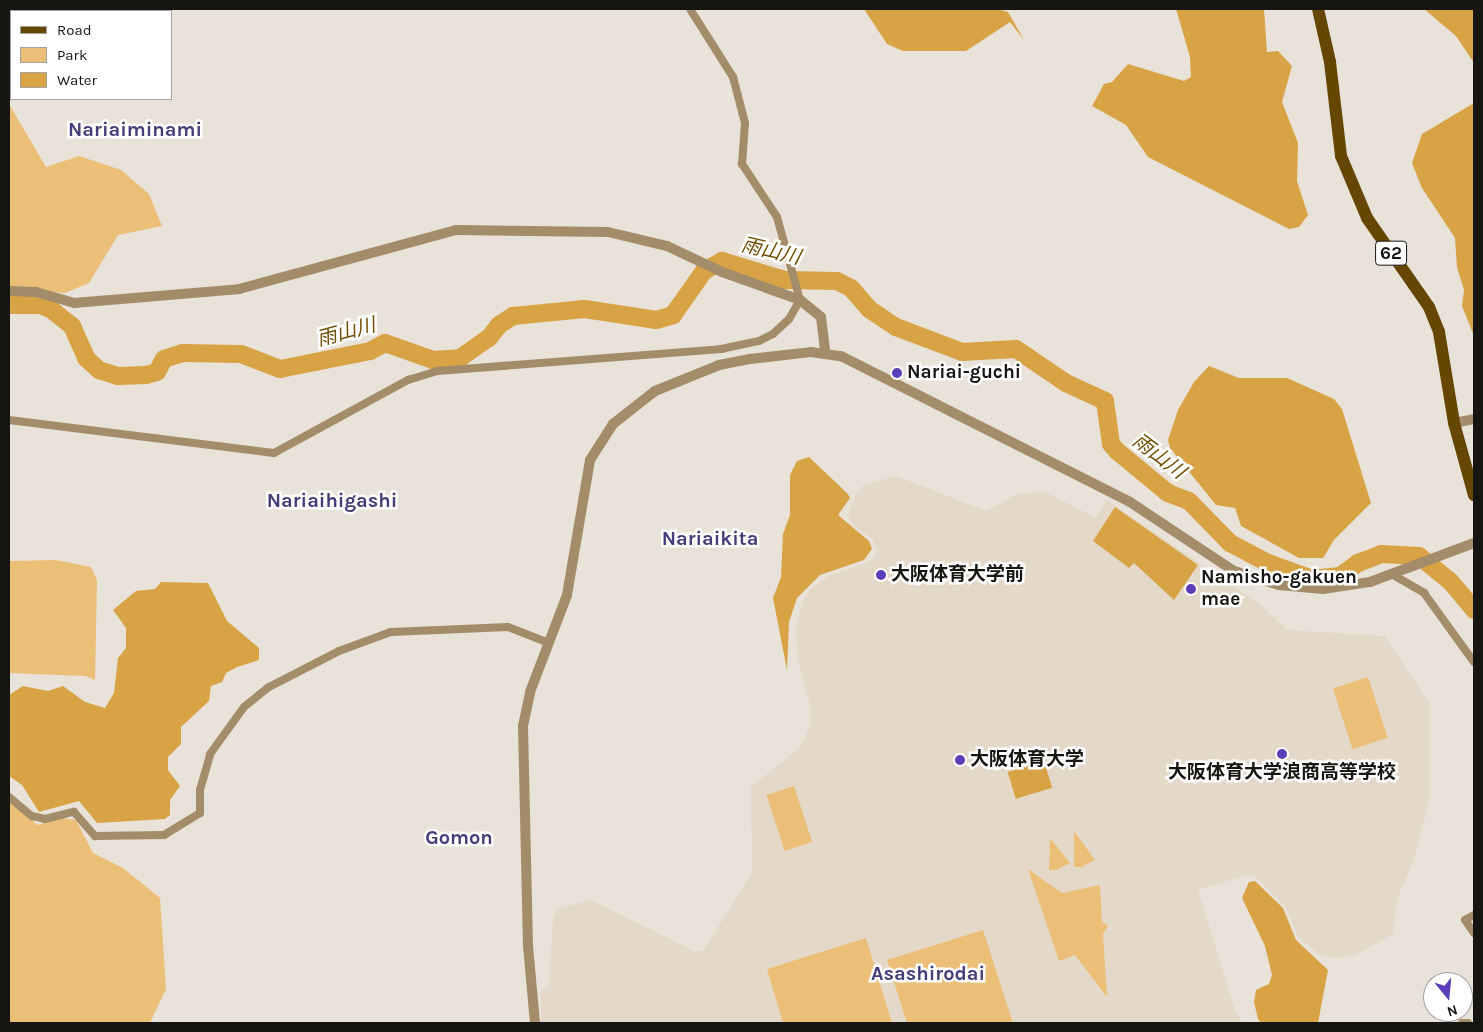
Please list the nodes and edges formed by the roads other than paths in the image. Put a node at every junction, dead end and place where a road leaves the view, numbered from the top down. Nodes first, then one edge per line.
1 (690, 9) edge
2 (1318, 9) edge
3 (9, 291) edge
4 (800, 300) junction
5 (825, 352) junction
6 (1474, 419) edge
7 (9, 420) edge
8 (1454, 423) junction
9 (1474, 495) edge
10 (1474, 544) edge
11 (1395, 576) junction
12 (549, 642) junction
13 (1474, 662) edge
14 (9, 798) edge
15 (1474, 915) edge
16 (1474, 932) edge
17 (535, 1023) edge
18 (1462, 1023) edge
19 (1468, 1023) edge

1 - 4 street
2 - 8 main road, 62
3 - 4 street
4 - 5 street
4 - 7 street
5 - 11 street
5 - 12 street
6 - 8 street
8 - 9 main road, 62
10 - 11 street
11 - 13 street
12 - 14 street
12 - 17 street
15 - 16 street
18 - 19 street

